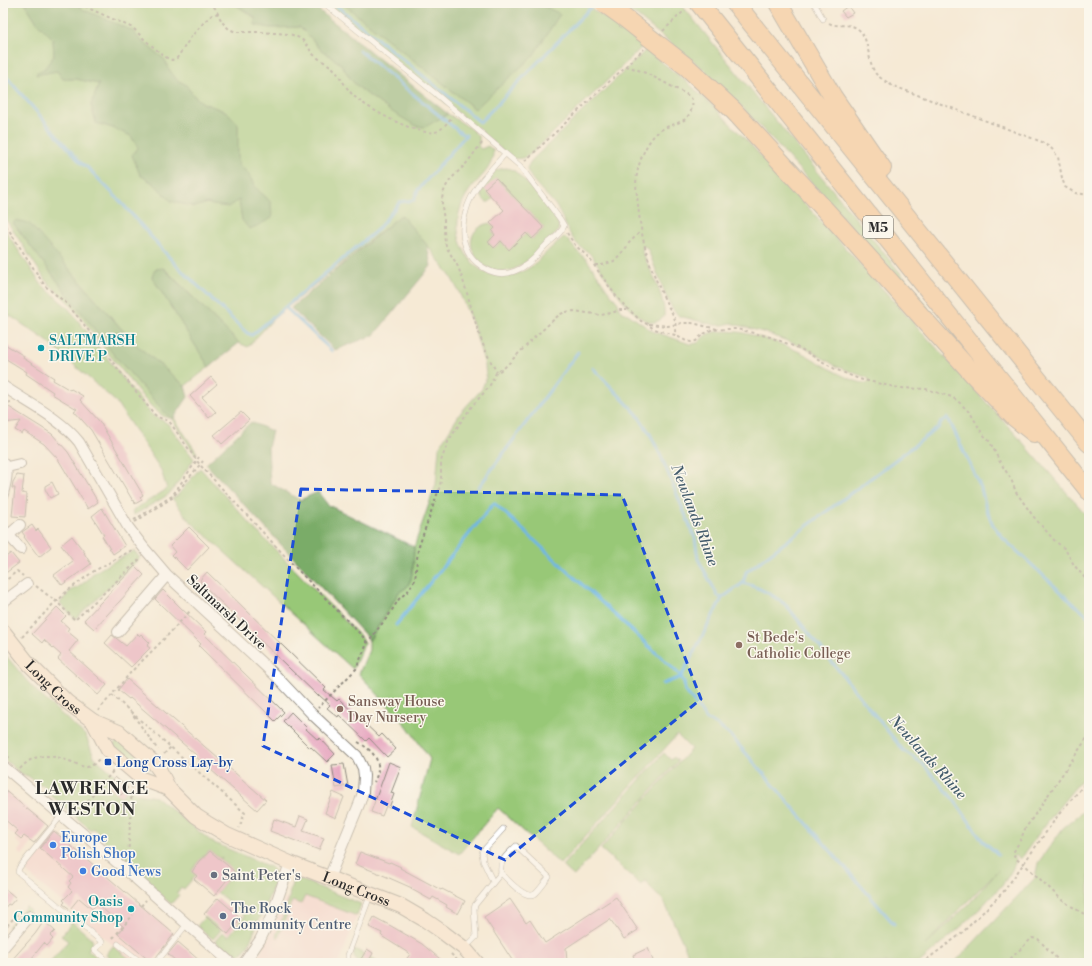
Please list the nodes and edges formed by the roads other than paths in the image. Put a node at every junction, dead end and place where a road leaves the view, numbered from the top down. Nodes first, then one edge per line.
1 (324, 3) edge
2 (604, 3) edge
3 (735, 3) edge
4 (778, 3) edge
5 (814, 3) edge
6 (692, 7) edge
7 (823, 19) road end
8 (505, 154) junction
9 (965, 289) junction
10 (3, 386) edge
11 (1089, 443) edge
12 (1057, 450) junction
13 (20, 464) dead end
14 (5, 465) edge
15 (1089, 491) edge
16 (3, 494) edge
17 (20, 525) dead end
18 (6, 532) edge
19 (21, 549) dead end
20 (167, 575) junction
21 (28, 586) road end
22 (3, 602) edge
23 (3, 631) edge
24 (118, 632) dead end
25 (92, 721) junction
26 (3, 766) edge
27 (169, 789) junction
28 (61, 816) junction
29 (503, 829) dead end
30 (290, 863) junction
31 (501, 873) junction
32 (329, 878) junction
33 (494, 882) junction
34 (370, 895) junction
35 (30, 916) dead end
36 (187, 924) junction
37 (7, 933) edge
38 (118, 944) dead end
39 (3, 948) edge
40 (464, 949) junction
41 (110, 963) edge
42 (142, 963) edge
43 (156, 963) edge
44 (231, 963) edge
45 (244, 963) edge
46 (349, 963) edge
47 (477, 963) edge

1 - 8 lane
2 - 12 highway, bridge
3 - 9 highway, M5
4 - 9 highway, M5
5 - 7 lane
6 - 12 highway, M5
8 - 8 lane
9 - 11 highway, M5
10 - 20 street, Saltmarsh Drive
12 - 15 highway, M5
13 - 14 street
14 - 16 street
17 - 18 street
18 - 19 street
20 - 24 street
20 - 32 street, Saltmarsh Drive
21 - 22 street
23 - 25 street, Long Cross
25 - 27 street, Long Cross
25 - 27 street, Long Cross
26 - 28 street
27 - 30 street, Long Cross
28 - 36 street
28 - 41 lane
29 - 33 lane
30 - 32 street, Long Cross
30 - 45 street
31 - 31 lane
31 - 33 lane
32 - 34 street, Long Cross
33 - 40 lane
34 - 40 street, Long Cross
34 - 46 lane
35 - 37 street
36 - 43 lane
36 - 44 street
37 - 39 street
38 - 42 lane
40 - 47 street, Long Cross

